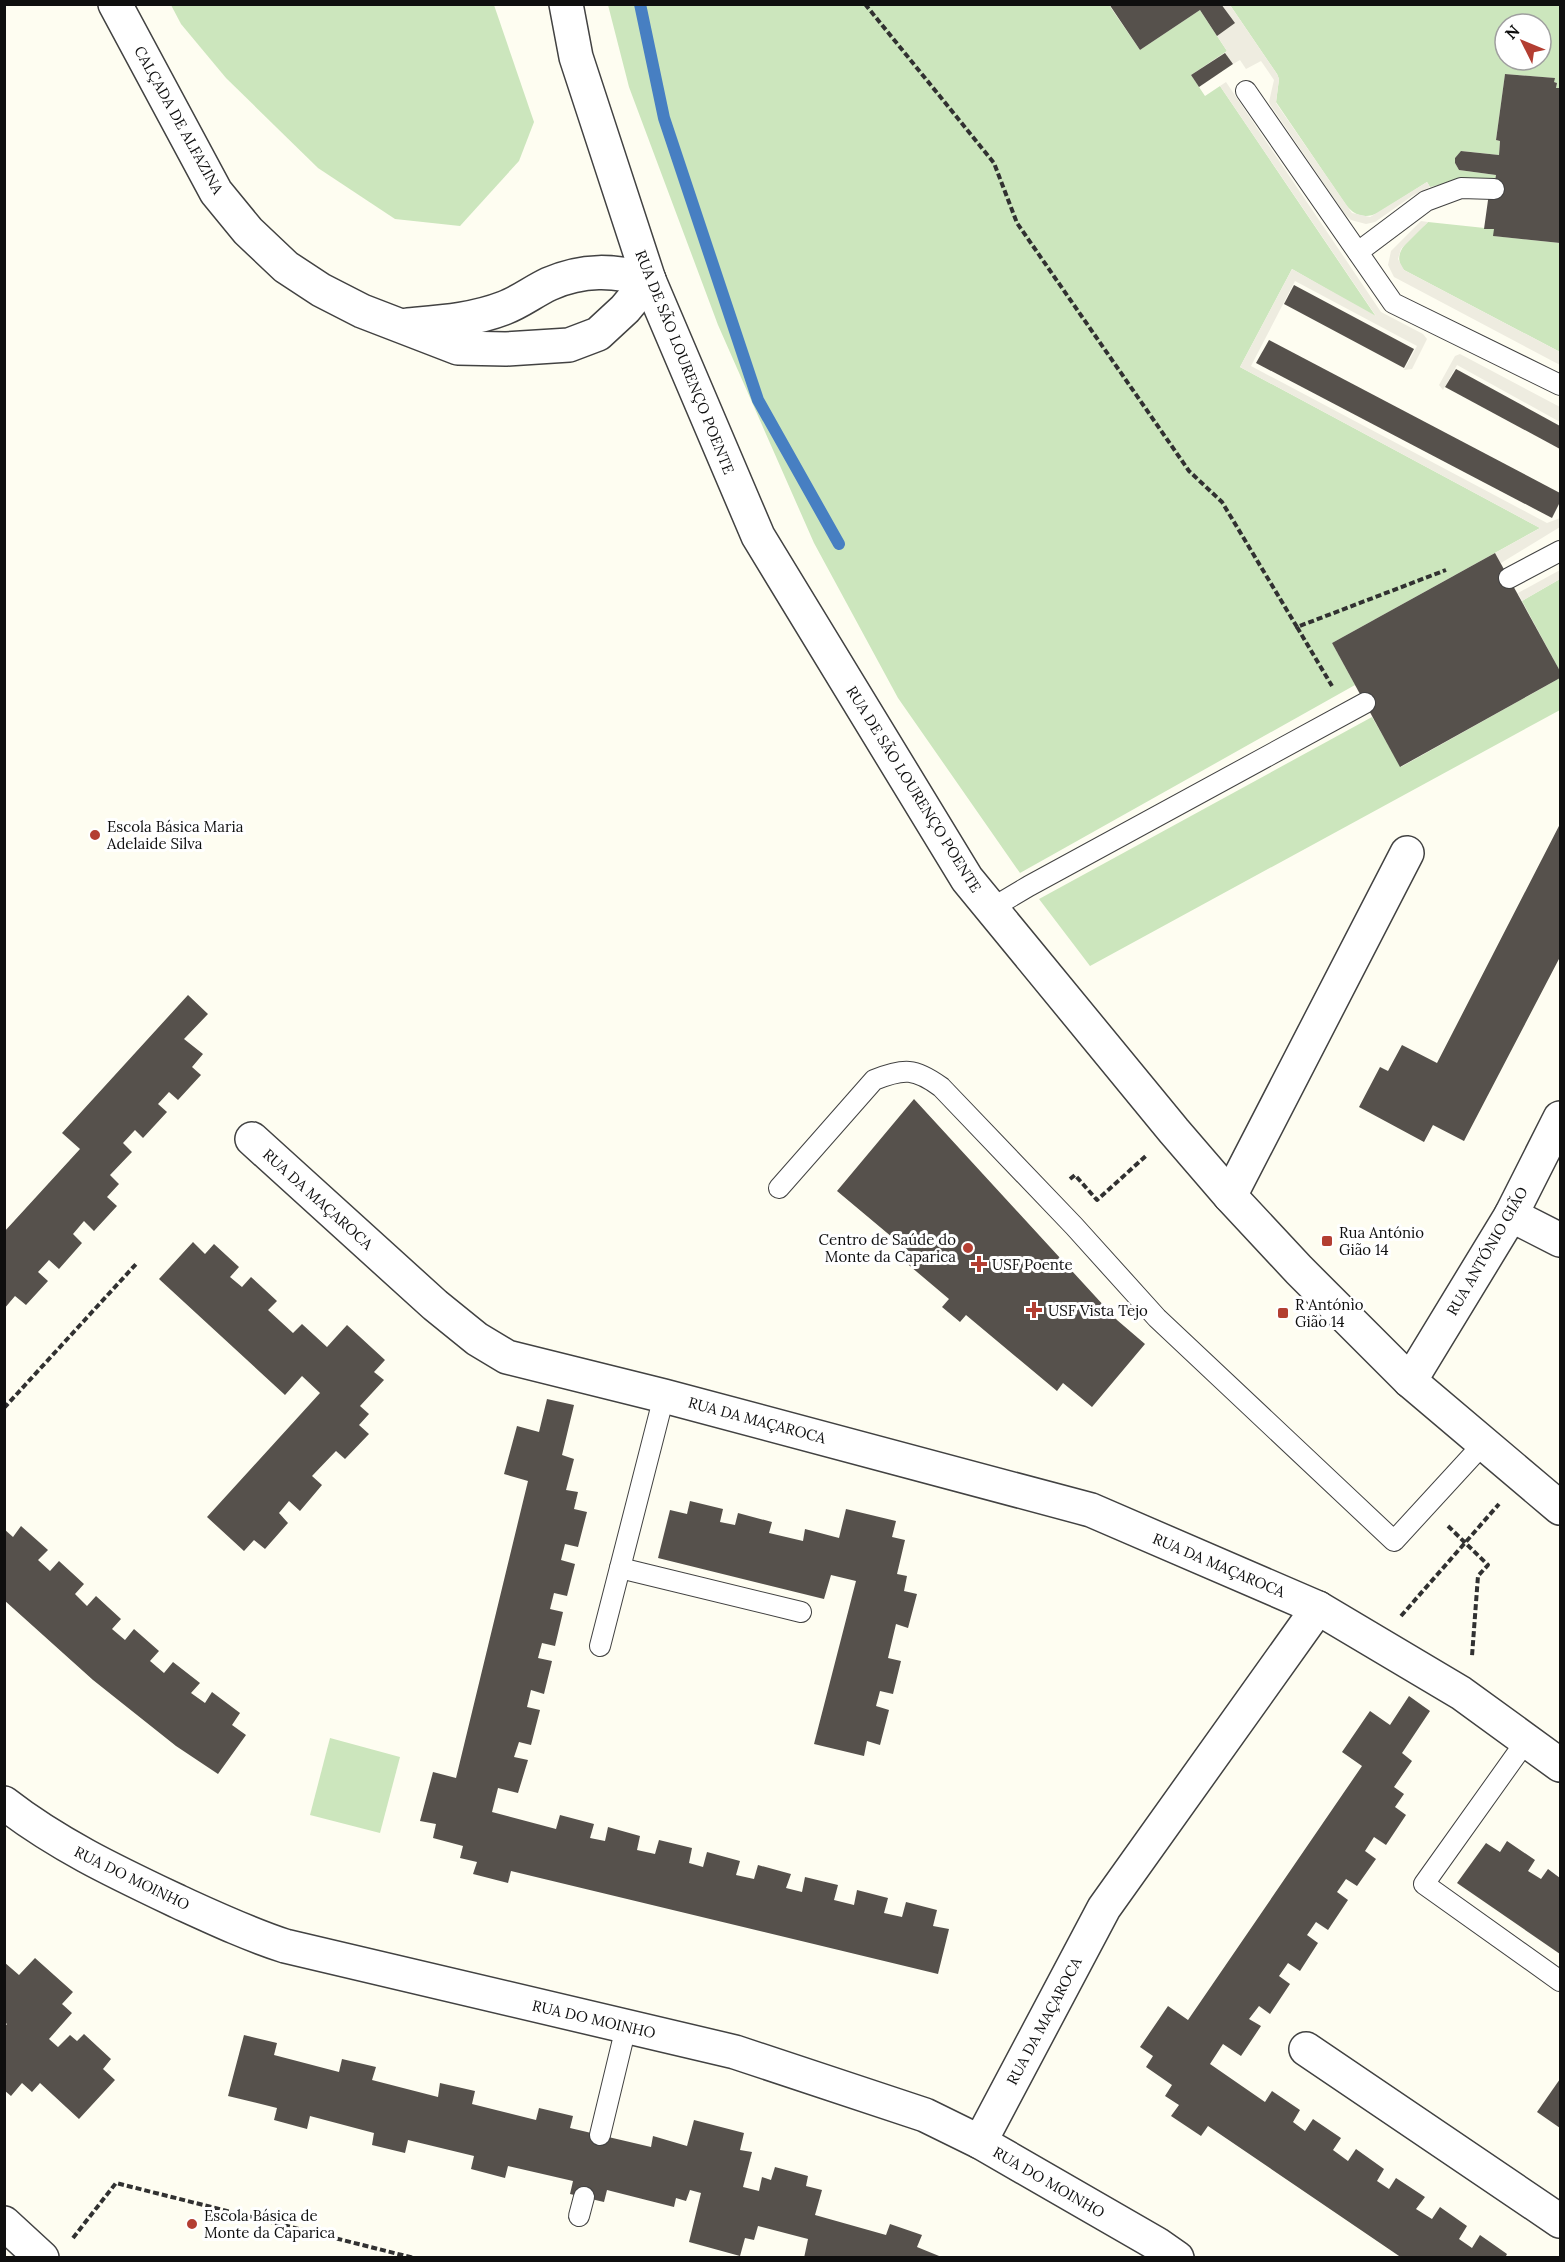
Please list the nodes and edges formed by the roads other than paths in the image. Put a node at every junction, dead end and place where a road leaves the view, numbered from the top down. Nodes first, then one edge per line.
1 (115, 4) edge
2 (566, 4) edge
3 (1246, 91) dead end
4 (1494, 189) dead end
5 (1358, 252) junction
6 (649, 280) junction
7 (400, 326) junction
8 (1560, 385) edge
9 (1560, 551) edge
10 (1509, 578) dead end
11 (1365, 703) dead end
12 (1407, 853) dead end
13 (992, 908) junction
14 (1560, 1118) edge
15 (252, 1139) dead end
16 (779, 1188) dead end
17 (1230, 1197) junction
18 (1511, 1215) junction
19 (1560, 1240) edge
20 (1410, 1381) junction
21 (664, 1396) junction
22 (1484, 1443) junction
23 (1560, 1508) edge
24 (620, 1568) junction
25 (1318, 1608) junction
26 (801, 1612) dead end
27 (600, 1646) dead end
28 (1526, 1741) junction
29 (1560, 1765) edge
30 (4, 1803) edge
31 (1560, 1981) edge
32 (626, 2027) junction
33 (1306, 2049) dead end
34 (600, 2135) dead end
35 (980, 2142) junction
36 (584, 2197) dead end
37 (579, 2216) dead end
38 (1560, 2222) edge
39 (4, 2223) edge
40 (55, 2251) edge
41 (1160, 2253) edge

1 - 7 street, CALÇADA DE ALFAZINA
2 - 6 street, RUA DE SÃO LOURENÇO POENTE
3 - 5 lane
4 - 5 lane
5 - 8 lane
6 - 7 street, CALÇADA DE ALFAZINA
6 - 7 street, CALÇADA DE ALFAZINA
6 - 13 street, RUA DE SÃO LOURENÇO POENTE
9 - 10 lane
11 - 13 lane
12 - 17 street
13 - 17 street, RUA DE SÃO LOURENÇO POENTE
14 - 18 street, RUA ANTÓNIO GIÃO
15 - 21 street, RUA DA MAÇAROCA
16 - 22 lane
17 - 20 street, RUA DE SÃO LOURENÇO POENTE
18 - 19 street
18 - 20 street, RUA ANTÓNIO GIÃO
20 - 22 street, RUA DE SÃO LOURENÇO POENTE
21 - 24 lane
21 - 25 street, RUA DA MAÇAROCA
22 - 23 street, RUA DE SÃO LOURENÇO POENTE
24 - 26 lane
24 - 27 lane
25 - 28 street, RUA DA MAÇAROCA
25 - 35 street, RUA DA MAÇAROCA
28 - 29 street, RUA DA MAÇAROCA
28 - 31 lane
30 - 32 street, RUA DO MOINHO
32 - 34 lane
32 - 35 street, RUA DO MOINHO
33 - 38 street
35 - 41 street, RUA DO MOINHO
36 - 37 lane
39 - 40 street

